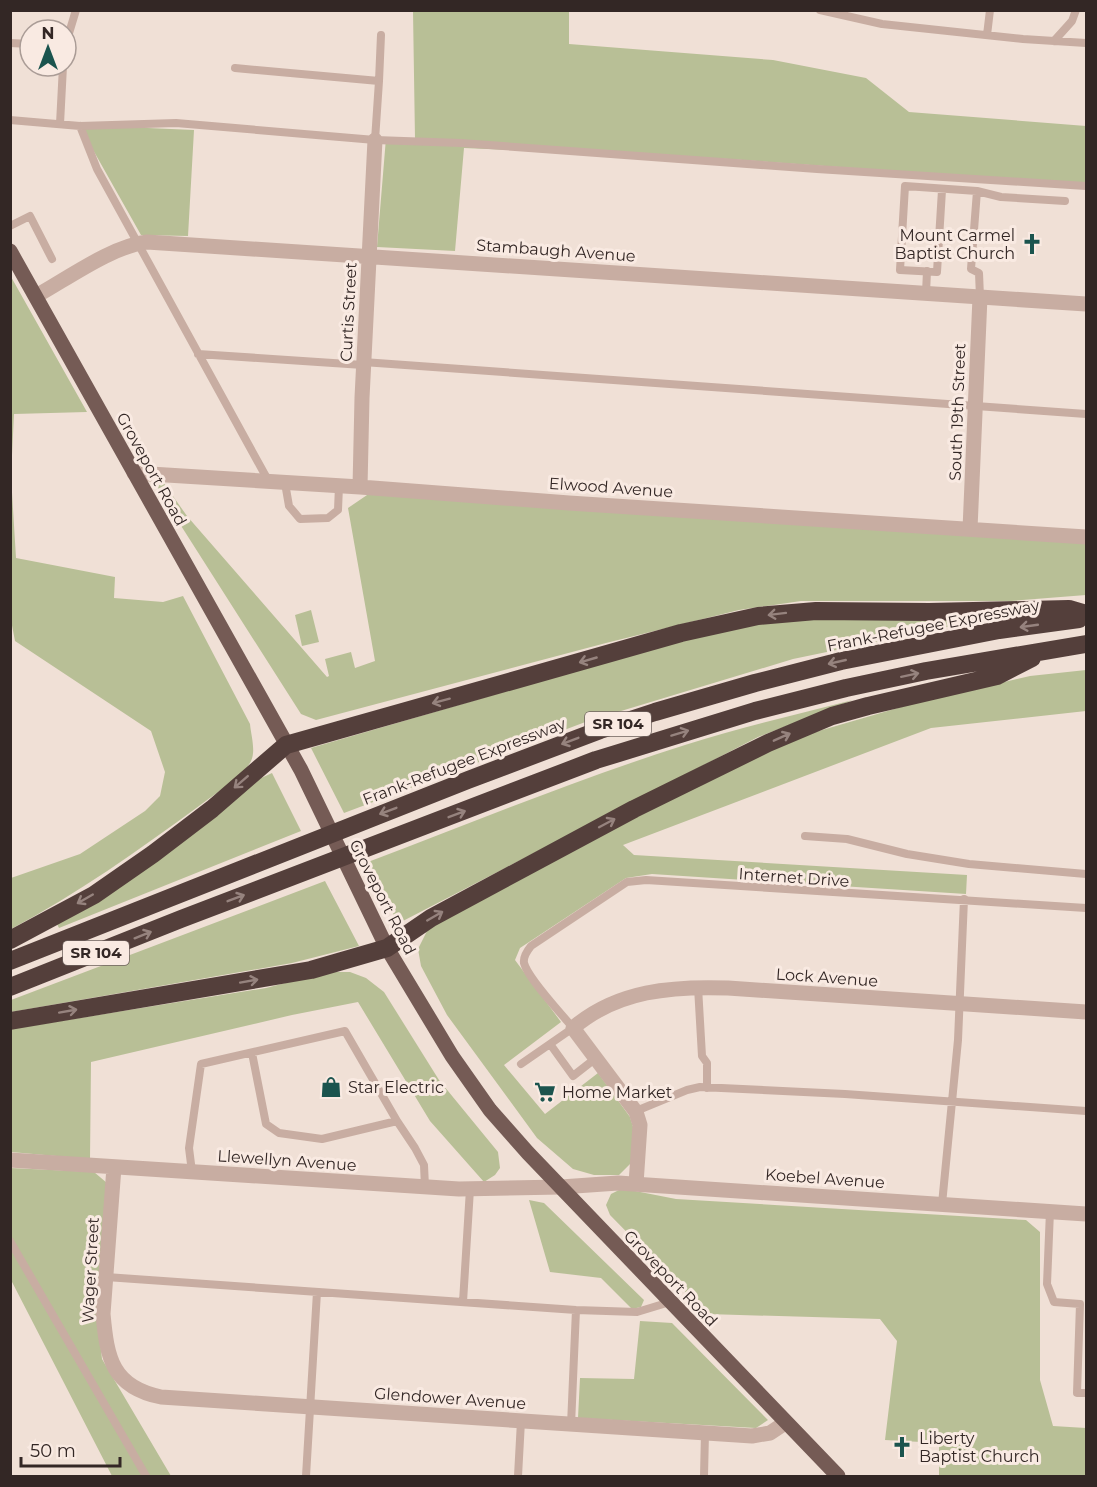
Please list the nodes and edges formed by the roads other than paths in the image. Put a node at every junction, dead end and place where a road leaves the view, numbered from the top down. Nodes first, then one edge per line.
1 (820, 10) edge
2 (990, 10) edge
3 (1076, 10) edge
4 (381, 34) dead end
5 (987, 35) junction
6 (1054, 41) junction
7 (1086, 43) edge
8 (235, 68) dead end
9 (62, 78) edge
10 (379, 81) junction
11 (10, 120) edge
12 (60, 124) junction
13 (80, 126) junction
14 (375, 140) junction
15 (1086, 186) edge
16 (942, 190) junction
17 (977, 191) junction
18 (1065, 201) dead end
19 (10, 226) edge
20 (137, 243) junction
21 (10, 251) edge
22 (369, 256) junction
23 (52, 259) dead end
24 (927, 272) junction
25 (926, 293) junction
26 (36, 296) junction
27 (980, 297) junction
28 (1086, 304) edge
29 (198, 354) junction
30 (363, 364) junction
31 (975, 405) junction
32 (1086, 414) edge
33 (134, 473) junction
34 (277, 482) junction
35 (339, 486) junction
36 (360, 487) junction
37 (970, 529) junction
38 (1086, 537) edge
39 (1086, 616) edge
40 (1086, 644) edge
41 (1050, 649) junction
42 (286, 745) junction
43 (805, 836) dead end
44 (1086, 874) edge
45 (964, 899) junction
46 (1086, 908) edge
47 (10, 940) edge
48 (387, 948) junction
49 (10, 961) edge
50 (10, 987) edge
51 (698, 987) junction
52 (959, 1004) junction
53 (1086, 1012) edge
54 (10, 1021) edge
55 (573, 1028) junction
56 (550, 1044) junction
57 (252, 1053) junction
58 (596, 1058) junction
59 (521, 1065) dead end
60 (707, 1088) junction
61 (951, 1102) junction
62 (636, 1111) junction
63 (1086, 1111) edge
64 (397, 1120) junction
65 (10, 1160) edge
66 (114, 1167) junction
67 (192, 1172) junction
68 (636, 1184) junction
69 (425, 1187) junction
70 (561, 1187) junction
71 (470, 1189) junction
72 (942, 1204) junction
73 (1050, 1211) junction
74 (1086, 1214) edge
75 (10, 1241) edge
76 (106, 1277) junction
77 (317, 1292) junction
78 (463, 1302) junction
79 (670, 1302) junction
80 (576, 1310) junction
81 (117, 1372) joint
82 (1086, 1393) edge
83 (311, 1407) junction
84 (521, 1421) junction
85 (785, 1423) junction
86 (571, 1425) junction
87 (705, 1433) junction
88 (146, 1476) edge
89 (306, 1476) edge
90 (518, 1476) edge
91 (704, 1476) edge
92 (838, 1476) edge

1 - 5 lane
2 - 5 lane
3 - 6 lane
4 - 10 lane
5 - 6 lane
6 - 7 lane
8 - 10 lane
9 - 12 lane
10 - 14 lane
11 - 12 lane
12 - 13 lane
13 - 14 lane
13 - 20 lane
14 - 15 lane
14 - 22 street, Curtis Street
16 - 17 lane
16 - 24 lane
16 - 24 lane
17 - 18 lane
17 - 27 lane
19 - 23 lane
20 - 22 street, Stambaugh Avenue
20 - 26 street, Stambaugh Avenue
20 - 29 lane
21 - 26 main road, Groveport Road
22 - 25 street, Stambaugh Avenue
22 - 30 street, Curtis Street
24 - 25 lane
25 - 27 street, Stambaugh Avenue
26 - 33 main road, Groveport Road
27 - 28 street, Stambaugh Avenue
27 - 31 street, South 19th Street
29 - 30 lane
29 - 34 lane
30 - 31 lane
30 - 36 street, Curtis Street
31 - 32 lane
31 - 37 street, South 19th Street
33 - 34 street, Elwood Avenue
33 - 42 main road, Groveport Road
34 - 35 street, Elwood Avenue
34 - 35 lane
35 - 36 street, Elwood Avenue
36 - 37 street, Elwood Avenue
37 - 38 street, Elwood Avenue
39 -> 42 highway
39 -> 49 highway, Frank-Refugee Expressway / SR 104
40 - 41 highway, SR 104
48 -> 41 highway
50 -> 41 highway, SR 104
42 -> 47 highway
42 - 48 main road, Groveport Road
43 - 44 lane
45 - 46 lane, Internet Drive
45 - 52 lane
45 - 55 lane, Internet Drive
54 -> 48 highway
48 - 70 main road, Groveport Road
51 - 52 street, Lock Avenue
51 - 55 street, Lock Avenue
51 - 60 lane
52 - 53 street, Lock Avenue
52 - 61 lane
55 - 56 lane, Lock Avenue
55 - 58 street
56 - 58 lane
56 - 59 lane, Lock Avenue
57 - 64 lane
57 - 64 lane
57 - 67 lane
58 - 62 street
60 - 61 lane
60 - 62 lane
61 - 63 lane
61 - 72 lane
62 - 68 street
64 - 69 lane
65 - 66 street, Llewellyn Avenue
66 - 67 street, Llewellyn Avenue
66 - 76 street, Wager Street
67 - 69 street, Llewellyn Avenue
68 - 70 street, Koebel Avenue
68 - 72 street, Koebel Avenue
69 - 71 street, Llewellyn Avenue
70 - 71 street, Llewellyn Avenue
70 - 79 main road, Groveport Road
71 - 78 lane
72 - 73 street, Koebel Avenue
73 - 74 street, Koebel Avenue
73 - 82 lane
75 - 88 lane
76 - 77 lane
76 - 81 street, Wager Street
77 - 78 lane
77 - 83 lane
78 - 80 lane
79 - 80 lane
79 - 85 main road, Groveport Road
80 - 86 lane
81 - 83 street, Glendower Avenue
83 - 84 street, Glendower Avenue
83 - 89 lane
84 - 86 street, Glendower Avenue
84 - 90 lane
85 - 87 street, Glendower Avenue
85 - 92 main road, Groveport Road
86 - 87 street, Glendower Avenue
87 - 91 lane

